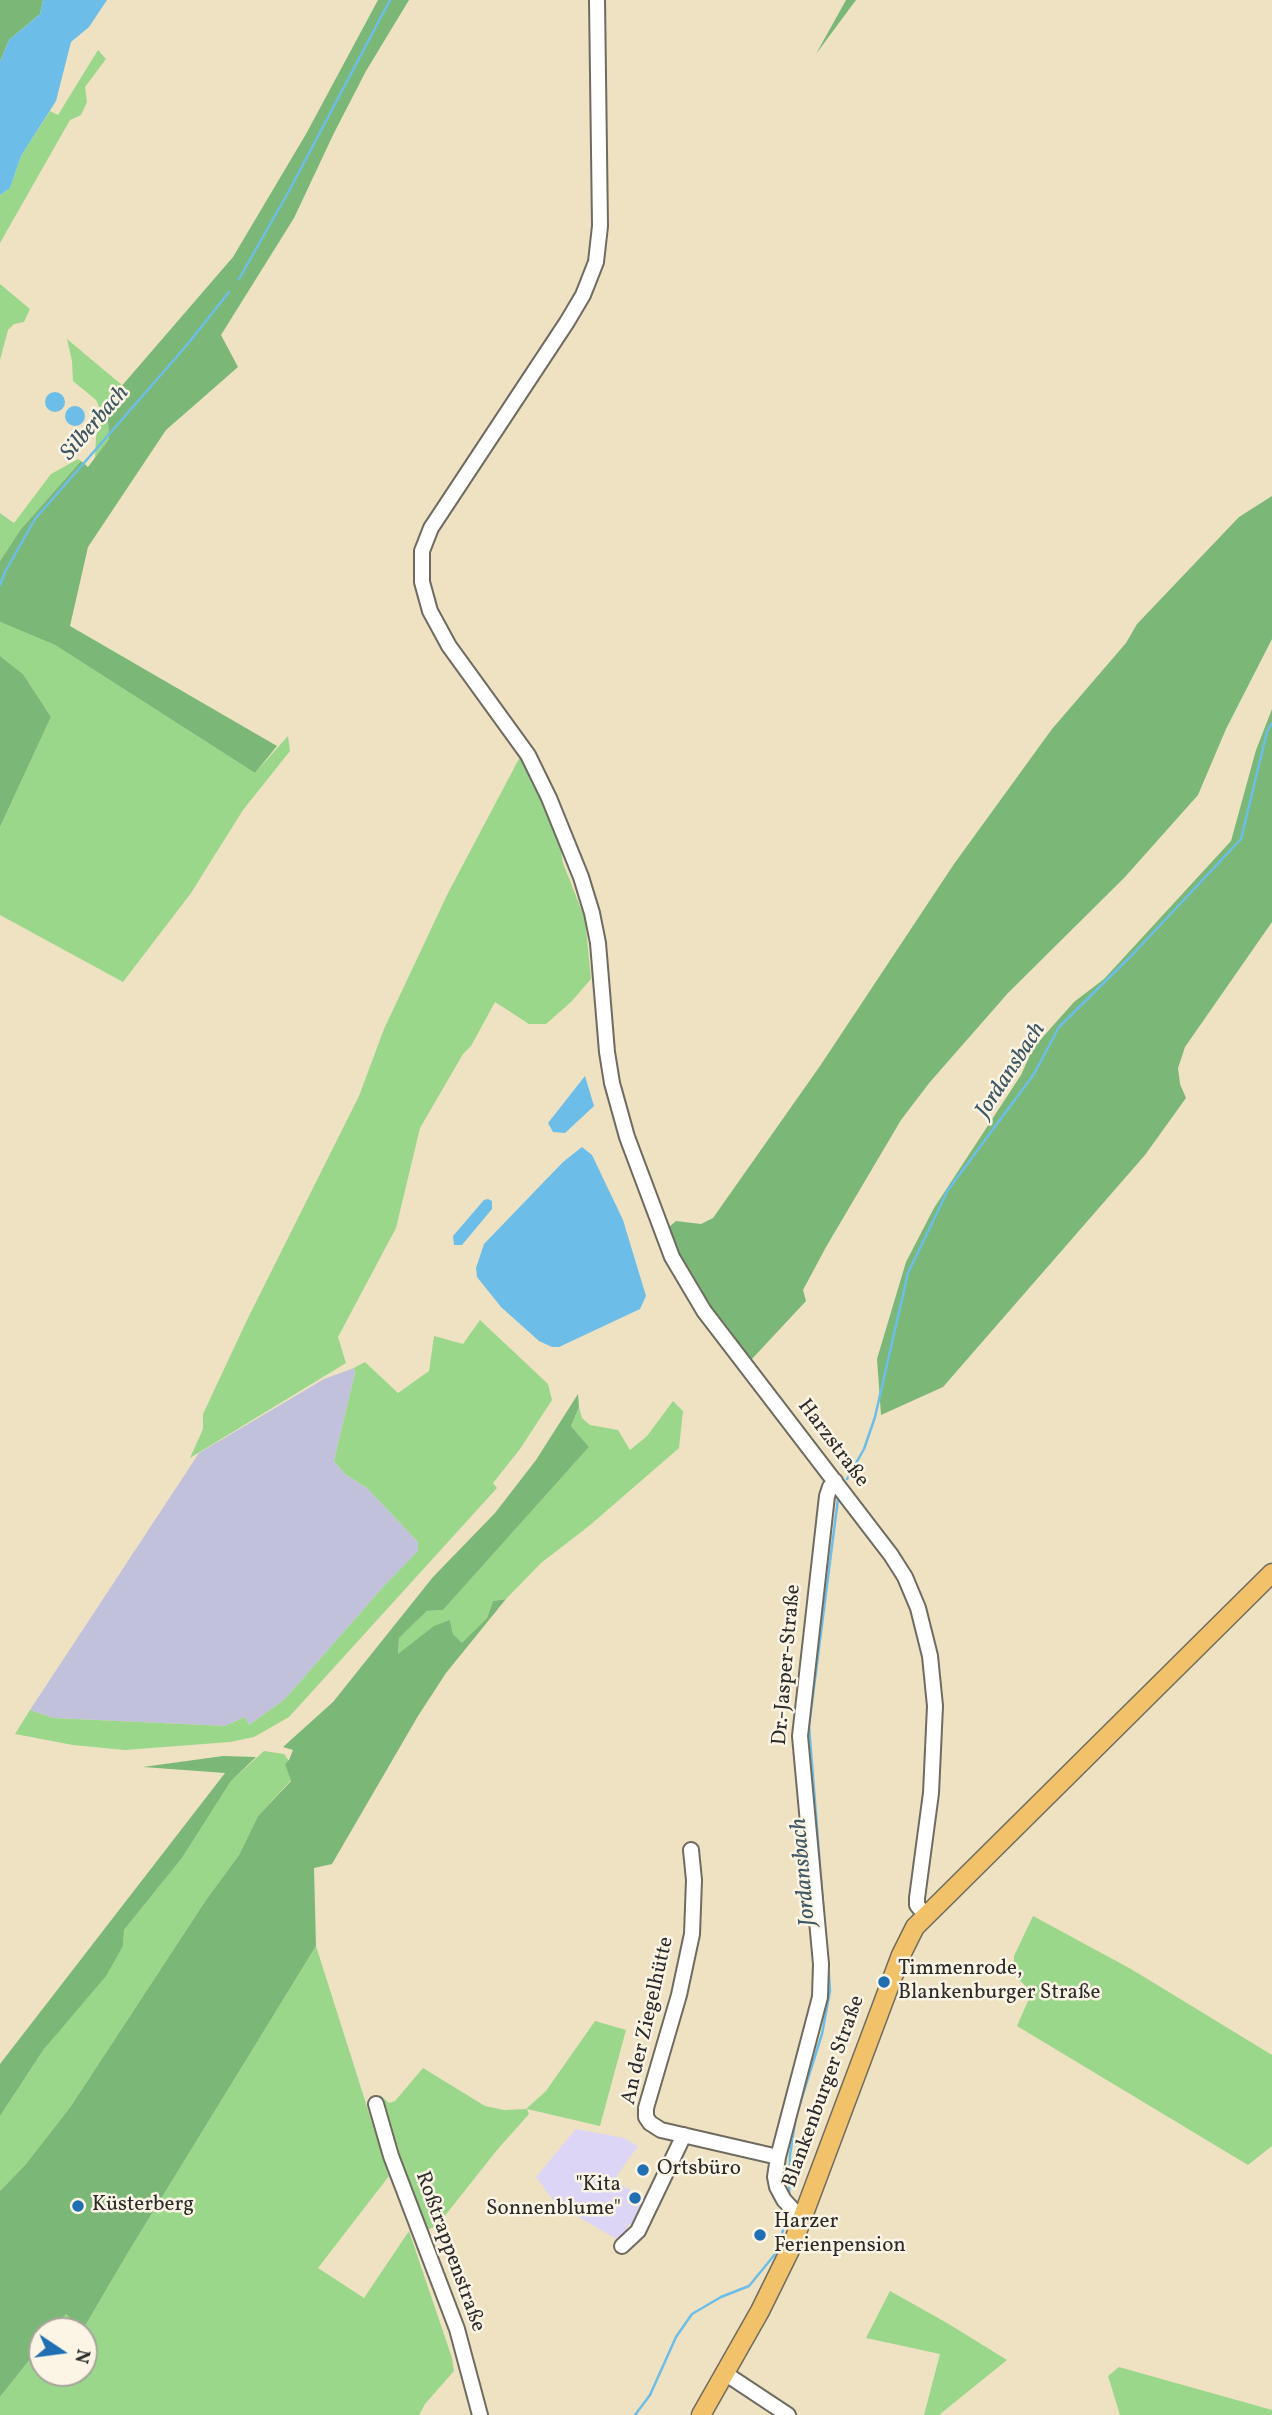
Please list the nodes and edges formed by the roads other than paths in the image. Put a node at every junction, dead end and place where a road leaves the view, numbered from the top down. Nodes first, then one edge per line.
1 (597, 0) edge
2 (835, 1481) junction
3 (1272, 1573) edge
4 (691, 1850) dead end
5 (926, 1916) junction
6 (376, 2104) dead end
7 (684, 2135) junction
8 (778, 2157) junction
9 (799, 2214) junction
10 (622, 2245) dead end
11 (726, 2374) junction
12 (480, 2415) edge
13 (701, 2415) edge
14 (788, 2415) edge

1 - 2 street, Harzstraße
2 - 5 street, Harzstraße
2 - 8 street, Dr.-Jasper-Straße
3 - 5 main road, Blankenburger Straße
4 - 7 street, An der Ziegelhütte
5 - 9 main road, Blankenburger Straße
6 - 12 street, Roßtrappenstraße
7 - 8 street, An der Ziegelhütte
7 - 10 street
8 - 9 street, Dr.-Jasper-Straße
9 - 11 main road, Blankenburger Straße
11 - 13 main road, Blankenburger Straße
11 - 14 street

